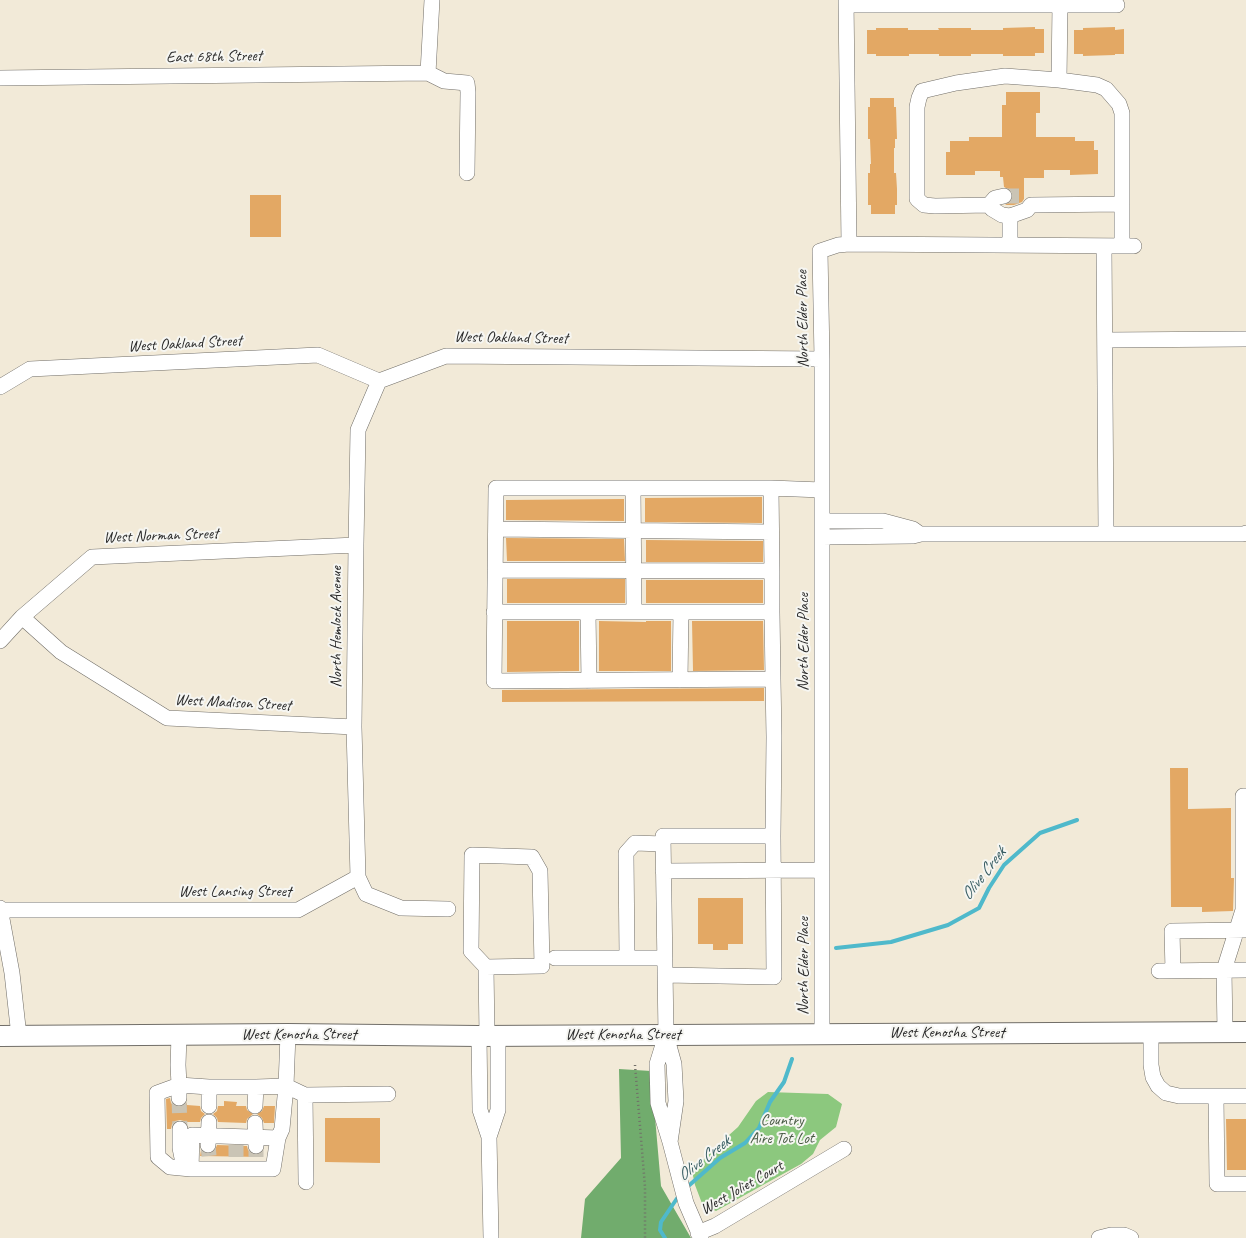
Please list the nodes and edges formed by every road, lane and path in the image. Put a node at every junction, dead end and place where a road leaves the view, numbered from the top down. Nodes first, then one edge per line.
1 (432, 0) edge
2 (846, 2) edge
3 (961, 2) edge
4 (1078, 2) edge
5 (1060, 4) junction
6 (1117, 4) dead end
7 (428, 73) junction
8 (0, 78) edge
9 (1059, 80) junction
10 (467, 173) dead end
11 (1004, 196) tunnel mouth
12 (1122, 204) junction
13 (989, 205) junction
14 (1010, 216) junction
15 (849, 244) junction
16 (1010, 244) junction
17 (1104, 246) junction
18 (1246, 339) edge
19 (1105, 340) junction
20 (822, 360) junction
21 (379, 382) junction
22 (0, 387) edge
23 (633, 488) junction
24 (771, 488) junction
25 (822, 490) junction
26 (822, 521) junction
27 (861, 521) junction
28 (496, 529) junction
29 (634, 530) junction
30 (772, 532) junction
31 (1246, 533) edge
32 (921, 534) junction
33 (1106, 534) junction
34 (861, 536) junction
35 (822, 537) junction
36 (356, 545) junction
37 (495, 570) junction
38 (634, 570) junction
39 (772, 571) junction
40 (494, 612) junction
41 (588, 612) junction
42 (634, 612) junction
43 (681, 612) junction
44 (772, 612) junction
45 (22, 616) junction
46 (0, 641) edge
47 (773, 679) junction
48 (680, 680) junction
49 (589, 681) junction
50 (354, 727) junction
51 (1246, 796) edge
52 (772, 836) junction
53 (663, 844) junction
54 (774, 870) junction
55 (822, 870) junction
56 (663, 871) junction
57 (358, 877) junction
58 (448, 909) dead end
59 (0, 913) edge
60 (1241, 930) edge
61 (555, 958) dead end
62 (627, 958) junction
63 (665, 958) junction
64 (486, 967) junction
65 (1224, 970) junction
66 (1246, 970) edge
67 (665, 976) junction
68 (1225, 1032) junction
69 (1246, 1032) edge
70 (1151, 1033) junction
71 (288, 1034) junction
72 (822, 1034) junction
73 (488, 1035) junction
74 (666, 1035) junction
75 (10, 1036) edge
76 (179, 1036) junction
77 (635, 1065) dead end
78 (286, 1086) junction
79 (209, 1087) junction
80 (256, 1087) junction
81 (175, 1092) junction
82 (388, 1094) dead end
83 (480, 1094) junction
84 (498, 1094) junction
85 (305, 1095) junction
86 (1216, 1096) junction
87 (1246, 1096) edge
88 (209, 1106) dead end
89 (256, 1106) dead end
90 (175, 1129) tunnel mouth
91 (489, 1137) junction
92 (278, 1138) junction
93 (844, 1149) dead end
94 (232, 1150) junction
95 (182, 1168) junction
96 (306, 1182) dead end
97 (1246, 1184) edge
98 (700, 1236) edge
99 (1128, 1237) edge
100 (491, 1238) edge
101 (645, 1238) edge
102 (1099, 1238) edge

1 - 7 street
2 - 3 street
2 - 15 street
3 - 5 street
4 - 5 street
4 - 6 street
5 - 9 street
7 - 8 street, East 68th Street
7 - 10 street
9 - 12 street
9 - 13 street
11 - 13 street
12 - 14 street
12 - 17 street
13 - 14 street
14 - 16 street
15 - 16 street
15 - 20 street, North Elder Place
16 - 17 street
17 - 19 street
18 - 19 street
19 - 33 street
20 - 21 street, West Oakland Street
20 - 25 street, North Elder Place
21 - 22 street, West Oakland Street
21 - 36 street, North Hemlock Avenue
23 - 24 street
23 - 28 street
23 - 29 street
24 - 25 street
24 - 30 street
25 - 26 street, North Elder Place
26 - 27 street
26 - 35 street, North Elder Place
27 - 32 street
27 - 34 street
28 - 29 street
28 - 37 street
29 - 30 street
29 - 38 street
30 - 39 street
31 - 33 street
32 - 33 street
32 - 34 street
34 - 35 street
35 - 55 street, North Elder Place
36 - 45 street, West Norman Street
36 - 50 street, North Hemlock Avenue
37 - 38 street
37 - 40 street
38 - 39 street
38 - 42 street
39 - 44 street
40 - 41 street
40 - 49 street
41 - 42 street
41 - 49 street
42 - 43 street
43 - 44 street
43 - 48 street
44 - 47 street
45 - 46 street, West Norman Street
45 - 50 street, West Madison Street
47 - 48 street
47 - 52 street
48 - 49 street
50 - 57 street, North Hemlock Avenue
51 - 60 street
52 - 53 street
52 - 54 street
53 - 56 street
53 - 62 street
54 - 55 street
54 - 56 street
54 - 67 street
55 - 72 street, North Elder Place
56 - 63 street
57 - 58 street
57 - 59 street, West Lansing Street
59 - 75 street
60 - 65 street
60 - 65 street
61 - 62 street
62 - 63 street
63 - 67 street
64 - 64 street
64 - 73 street
65 - 66 street
65 - 68 street
67 - 74 street
68 - 69 main road, West Kenosha Street
68 - 70 main road, West Kenosha Street
70 - 72 main road, West Kenosha Street
70 - 86 street
71 - 73 main road, West Kenosha Street
71 - 76 main road, West Kenosha Street
71 - 78 street
72 - 74 main road, West Kenosha Street
73 - 74 main road, West Kenosha Street
73 - 83 street
73 - 84 street
74 - 98 street
75 - 76 main road, West Kenosha Street
76 - 81 street
77 - 101 path
78 - 80 street
78 - 85 street
78 - 92 street
79 - 80 street
79 - 81 street
79 - 88 street
80 - 89 street
81 - 95 street
82 - 85 street
83 - 84 street
83 - 91 street
84 - 91 street
85 - 96 street
86 - 87 street
86 - 97 street
90 - 95 street
91 - 100 street
92 - 94 street
92 - 94 street
93 - 98 street, West Joliet Court
94 - 95 street
94 - 95 street
99 - 102 street

